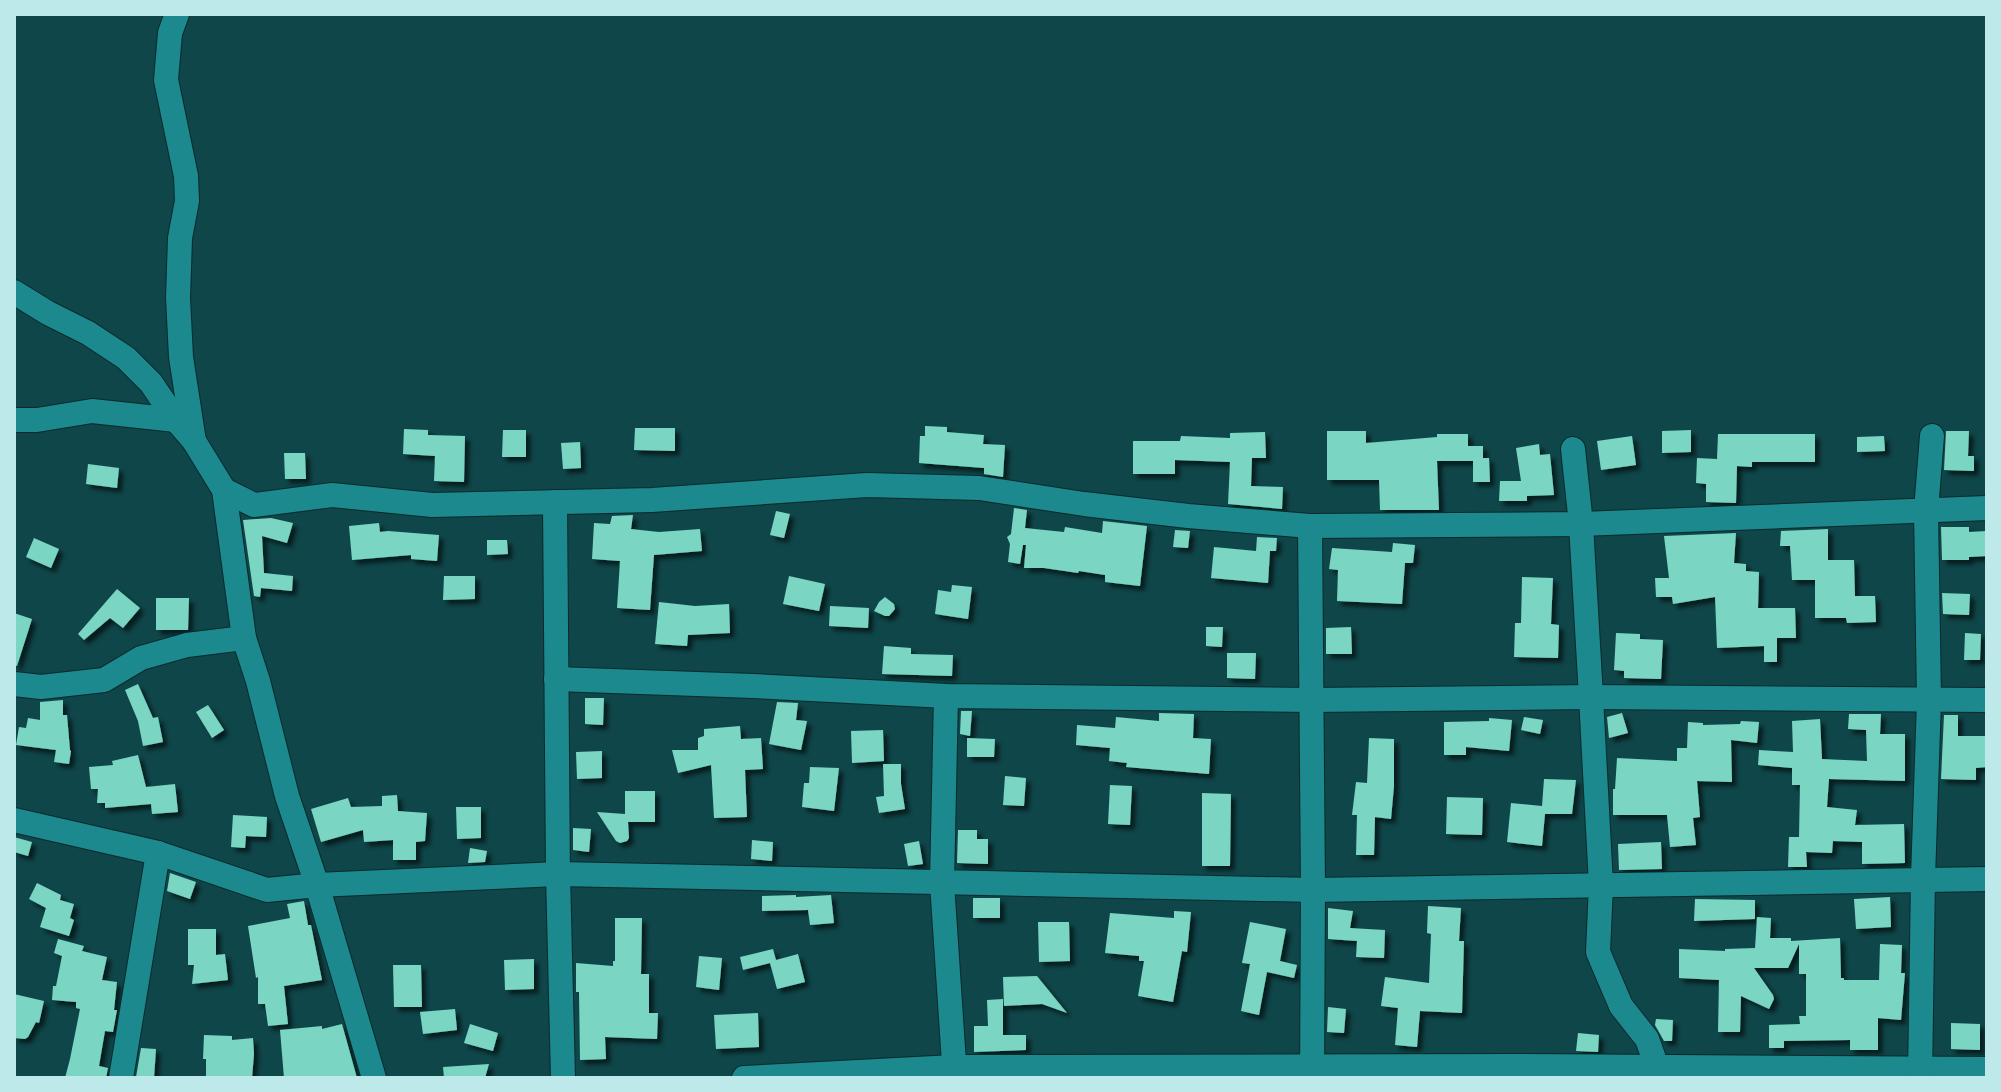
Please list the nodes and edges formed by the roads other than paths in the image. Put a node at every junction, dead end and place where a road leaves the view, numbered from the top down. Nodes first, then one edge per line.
1 (177, 14) edge
2 (14, 292) edge
3 (14, 420) edge
4 (176, 420) junction
5 (1932, 436) dead end
6 (194, 441) junction
7 (1573, 449) dead end
8 (224, 490) junction
9 (555, 502) junction
10 (1987, 508) edge
11 (1926, 510) junction
12 (1581, 524) junction
13 (1310, 526) junction
14 (244, 638) junction
15 (556, 679) junction
16 (14, 684) edge
17 (946, 696) junction
18 (1591, 697) junction
19 (1312, 700) junction
20 (1929, 700) junction
21 (1987, 700) edge
22 (14, 820) edge
23 (158, 853) junction
24 (558, 874) junction
25 (1923, 878) junction
26 (1987, 879) edge
27 (942, 883) junction
28 (317, 885) junction
29 (1601, 885) junction
30 (1313, 890) junction
31 (1987, 1069) edge
32 (955, 1072) edge
33 (1312, 1072) edge
34 (1657, 1072) edge
35 (1920, 1073) edge
36 (121, 1078) edge
37 (374, 1078) edge
38 (563, 1078) edge
39 (744, 1078) edge

1 - 6 street
2 - 4 street
3 - 4 street
4 - 6 street
5 - 11 street
6 - 8 street
7 - 12 street
8 - 9 street
8 - 14 street
9 - 13 street
9 - 15 street
10 - 11 street
11 - 12 street
11 - 20 street
12 - 13 street
12 - 18 street
13 - 19 street
14 - 16 street
14 - 28 street
15 - 17 street
15 - 24 street
17 - 19 street
17 - 27 street
18 - 19 street
18 - 20 street
18 - 29 street
19 - 30 street
20 - 21 street
20 - 25 street
22 - 23 street
23 - 28 street
23 - 36 street
24 - 27 street
24 - 28 street
24 - 38 street
25 - 26 street
25 - 29 street
25 - 35 street
27 - 30 street
27 - 32 street
28 - 37 street
29 - 30 street
29 - 34 street
30 - 33 street
31 - 35 street
32 - 33 street
32 - 39 street
33 - 34 street
34 - 35 street

